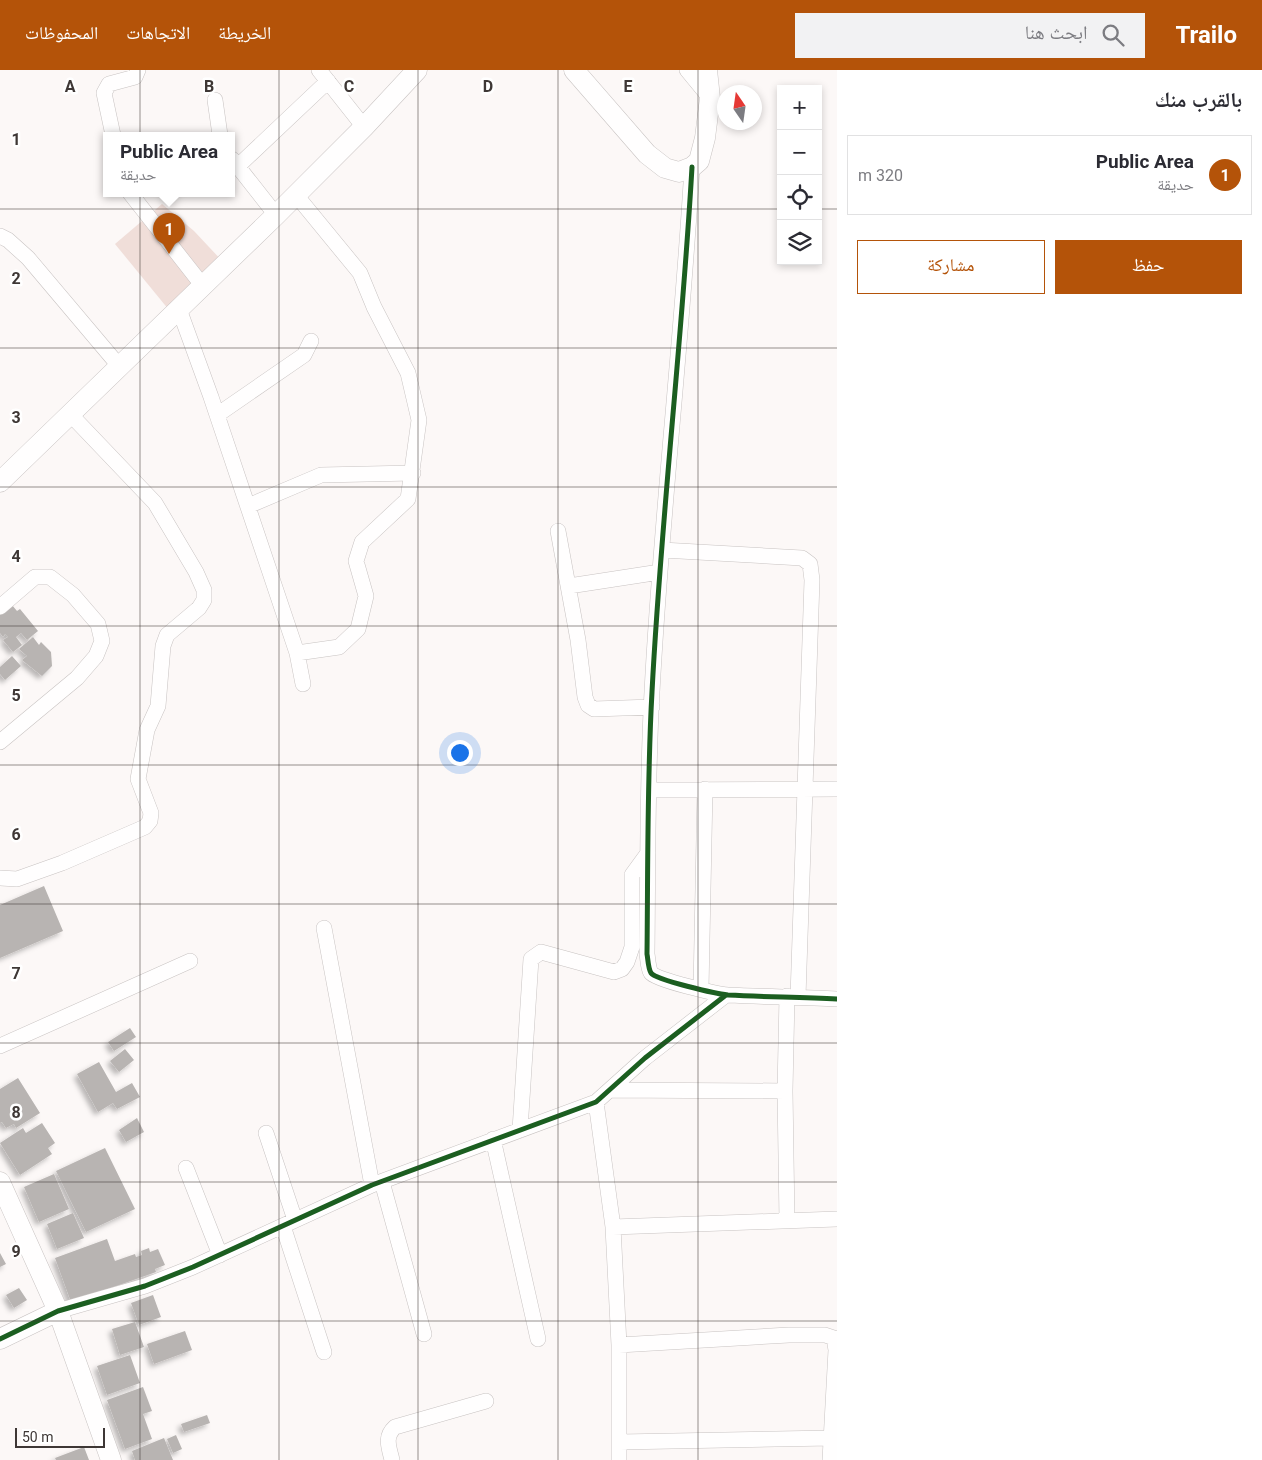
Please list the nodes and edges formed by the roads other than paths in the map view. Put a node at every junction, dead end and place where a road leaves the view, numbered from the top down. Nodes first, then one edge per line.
1 (138, 70) edge
2 (417, 70) edge
3 (574, 70) edge
4 (687, 70) edge
5 (708, 70) edge
6 (324, 76) edge
7 (710, 98) junction
8 (215, 100) dead end
9 (364, 127) junction
10 (112, 132) edge
11 (220, 132) edge
12 (235, 162) edge
13 (692, 168) junction
14 (296, 195) junction
15 (133, 197) edge
16 (276, 215) junction
17 (0, 236) edge
18 (203, 286) junction
19 (178, 309) junction
20 (311, 341) dead end
21 (120, 367) junction
22 (71, 415) junction
23 (217, 415) junction
24 (413, 473) junction
25 (0, 482) edge
26 (248, 506) junction
27 (558, 531) dead end
28 (662, 550) junction
29 (660, 572) junction
30 (569, 586) junction
31 (0, 607) edge
32 (297, 653) junction
33 (302, 684) dead end
34 (652, 707) junction
35 (0, 742) edge
36 (705, 789) junction
37 (806, 789) junction
38 (837, 789) edge
39 (650, 790) junction
40 (648, 853) junction
41 (0, 878) edge
42 (324, 928) dead end
43 (190, 961) dead end
44 (701, 989) junction
45 (726, 995) junction
46 (792, 996) junction
47 (837, 1000) edge
48 (0, 1046) edge
49 (611, 1090) junction
50 (785, 1091) junction
51 (596, 1102) junction
52 (520, 1130) junction
53 (266, 1133) dead end
54 (493, 1139) junction
55 (186, 1168) dead end
56 (0, 1182) edge
57 (377, 1183) junction
58 (837, 1219) edge
59 (787, 1221) junction
60 (289, 1223) junction
61 (613, 1227) junction
62 (220, 1255) junction
63 (58, 1311) junction
64 (424, 1334) dead end
65 (0, 1339) edge
66 (538, 1339) dead end
67 (619, 1344) junction
68 (324, 1352) dead end
69 (486, 1401) dead end
70 (831, 1438) junction
71 (620, 1442) junction
72 (111, 1460) edge
73 (392, 1460) edge
74 (619, 1460) edge
75 (830, 1460) edge

1 - 10 street
2 - 9 street
3 - 13 street
4 - 7 street
5 - 7 street
6 - 9 street
6 - 12 street
7 - 13 street
8 - 11 street
9 - 14 street
12 - 16 street
13 - 28 street
14 - 16 street
14 - 24 street
15 - 18 street
16 - 18 street
17 - 21 street
18 - 19 street
19 - 21 street
19 - 23 street
20 - 23 street
21 - 22 street
22 - 25 street
22 - 41 street
23 - 26 street
24 - 26 street
24 - 32 street
26 - 32 street
27 - 30 street
28 - 29 street
28 - 37 street
29 - 30 street
29 - 34 street
30 - 34 street
31 - 35 street
32 - 33 street
34 - 39 street
36 - 37 street
36 - 39 street
36 - 44 street
37 - 38 street
37 - 46 street
39 - 40 street
40 - 44 street
40 - 52 street
42 - 57 street
43 - 48 street
44 - 45 street
45 - 46 street
45 - 49 street
46 - 47 street
46 - 50 street
49 - 50 street
49 - 51 street
50 - 59 street
51 - 52 street
51 - 61 street
52 - 54 street
53 - 60 street
54 - 57 street
54 - 66 street
55 - 62 street
56 - 63 street
57 - 60 street
57 - 64 street
58 - 59 street
59 - 61 street
60 - 62 street
60 - 68 street
61 - 67 street
62 - 63 street
63 - 65 street
63 - 72 street
67 - 70 street
67 - 71 street
69 - 73 street
70 - 71 street
70 - 75 street
71 - 74 street

